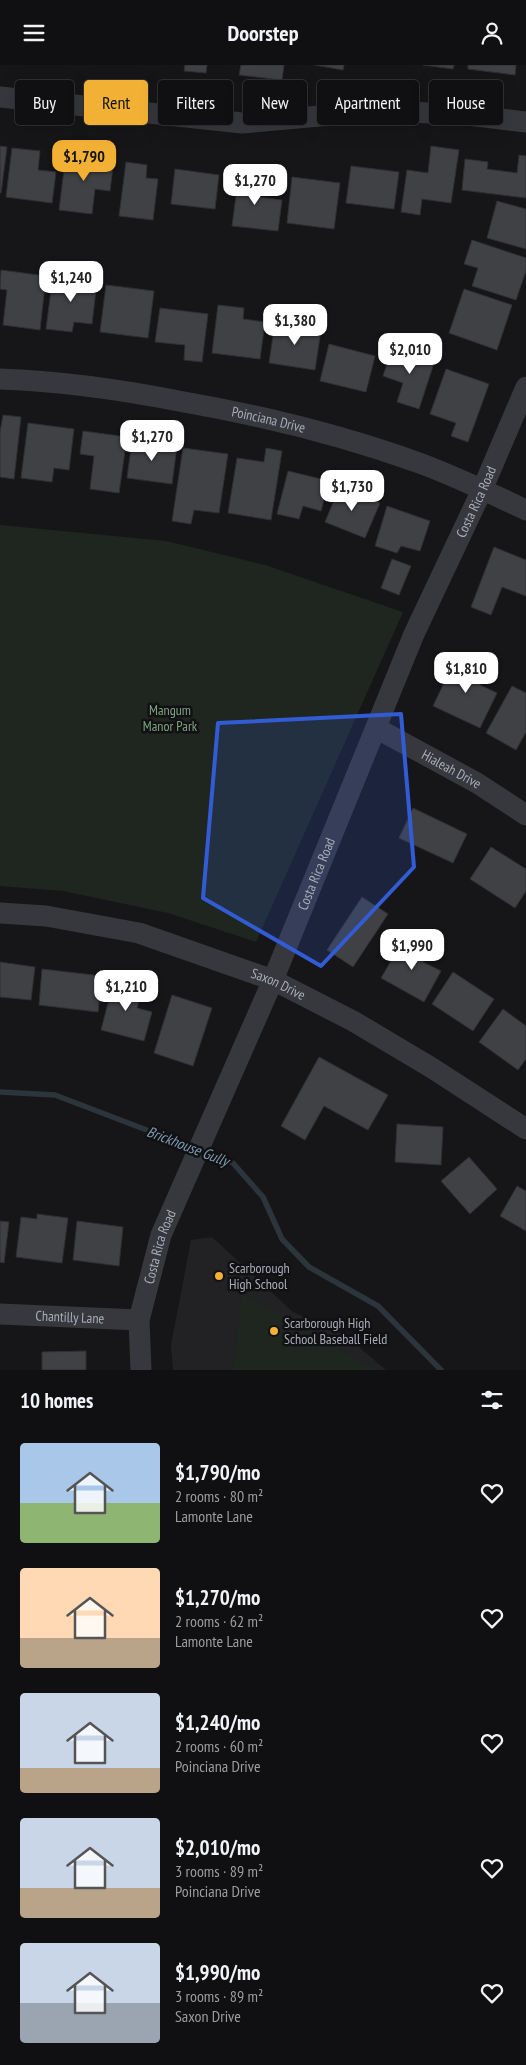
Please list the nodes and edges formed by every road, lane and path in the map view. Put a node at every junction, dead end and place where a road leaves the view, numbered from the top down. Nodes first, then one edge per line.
1 (0, 97) edge
2 (526, 122) edge
3 (0, 379) edge
4 (526, 387) edge
5 (482, 490) junction
6 (526, 509) edge
7 (376, 728) junction
8 (526, 815) edge
9 (0, 913) edge
10 (272, 980) junction
11 (526, 1129) edge
12 (0, 1314) edge
13 (139, 1320) junction
14 (141, 1370) edge

1 - 2 street
3 - 5 street, Poinciana Drive
4 - 5 street, Costa Rica Road
5 - 6 street, Poinciana Drive
5 - 7 street, Costa Rica Road
7 - 8 street, Hialeah Drive
7 - 10 street, Costa Rica Road
9 - 10 street, Saxon Drive
10 - 11 street, Saxon Drive
10 - 13 street, Costa Rica Road
12 - 13 street, Chantilly Lane
13 - 14 street, Costa Rica Road

